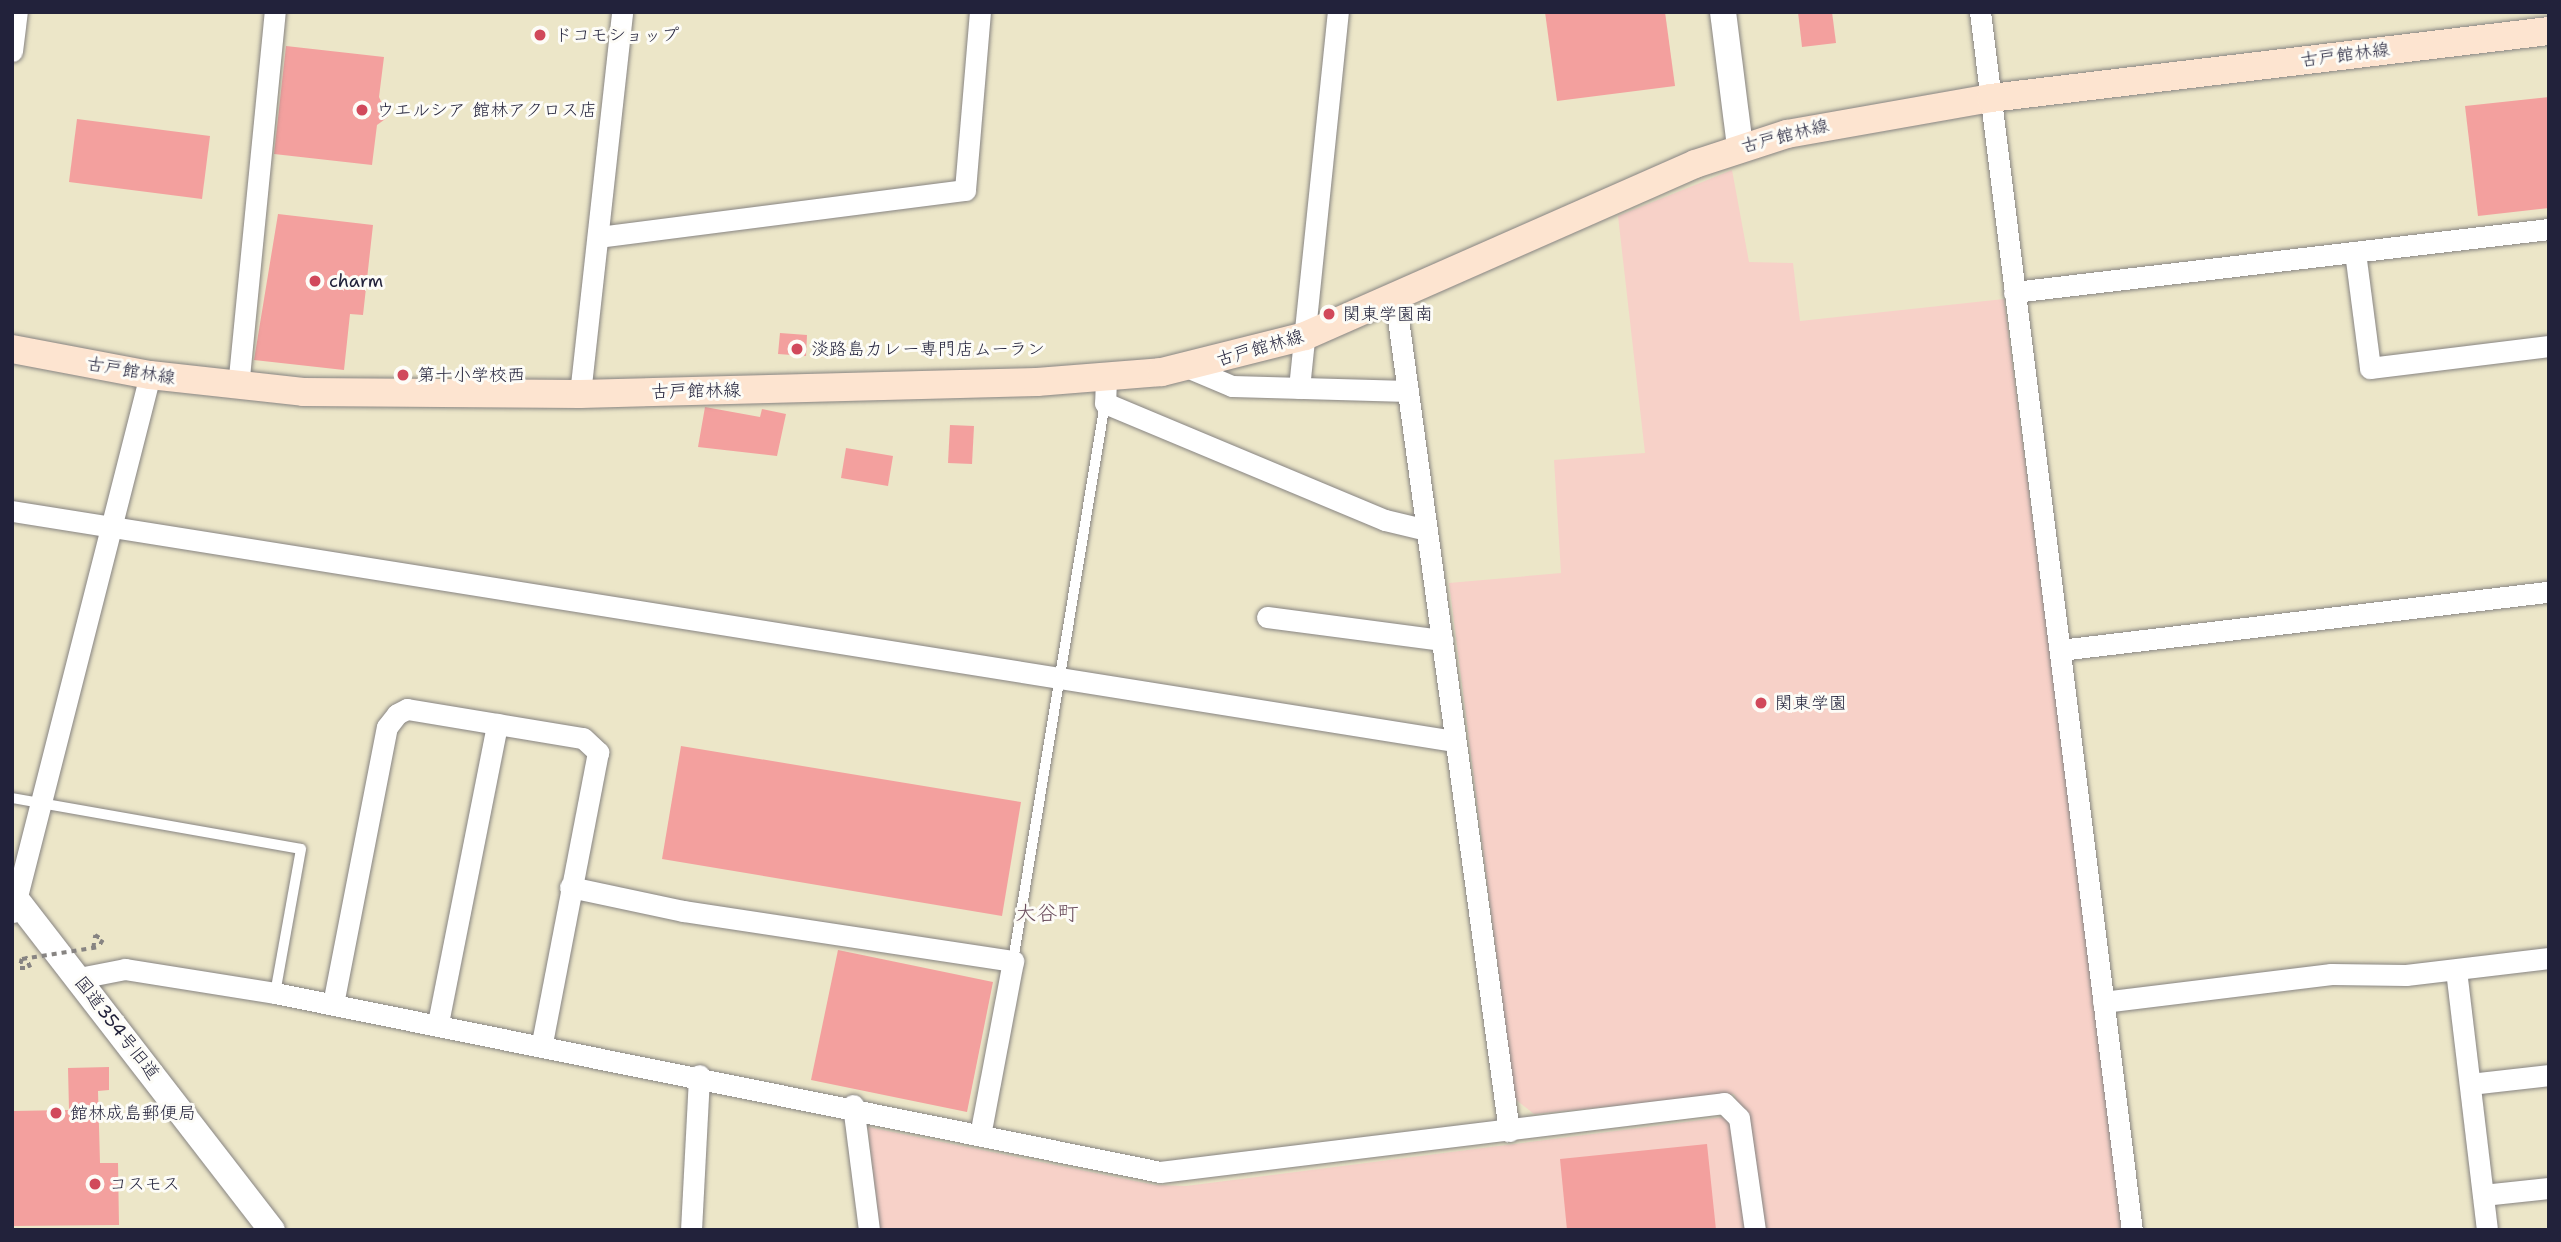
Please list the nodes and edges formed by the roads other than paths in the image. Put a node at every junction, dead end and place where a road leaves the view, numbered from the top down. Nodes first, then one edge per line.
1 (17, 12) edge
2 (275, 12) edge
3 (622, 12) edge
4 (980, 12) edge
5 (1338, 12) edge
6 (1723, 12) edge
7 (1980, 12) edge
8 (2549, 31) edge
9 (12, 51) edge
10 (1991, 98) junction
11 (1740, 147) junction
12 (2549, 229) edge
13 (598, 237) junction
14 (2355, 251) junction
15 (2014, 292) junction
16 (1395, 296) junction
17 (1305, 336) junction
18 (2549, 346) edge
19 (12, 348) edge
20 (1187, 367) junction
21 (150, 375) junction
22 (238, 387) junction
23 (1299, 388) junction
24 (1106, 390) junction
25 (1408, 391) junction
26 (580, 394) junction
27 (12, 511) edge
28 (111, 527) junction
29 (1427, 530) junction
30 (2549, 592) edge
31 (1267, 617) dead end
32 (1442, 640) junction
33 (2060, 650) junction
34 (1060, 682) junction
35 (497, 724) junction
36 (1455, 741) junction
37 (12, 798) edge
38 (42, 803) junction
39 (570, 887) junction
40 (14, 903) edge
41 (2549, 958) edge
42 (1013, 961) junction
43 (2456, 970) junction
44 (79, 978) junction
45 (275, 993) junction
46 (2103, 1002) junction
47 (333, 1004) junction
48 (438, 1023) junction
49 (542, 1044) junction
50 (699, 1075) junction
51 (2549, 1075) edge
52 (2470, 1084) junction
53 (853, 1105) junction
54 (1509, 1131) junction
55 (981, 1132) junction
56 (2549, 1188) edge
57 (2483, 1195) junction
58 (272, 1230) edge
59 (691, 1230) edge
60 (869, 1230) edge
61 (1755, 1230) edge
62 (2132, 1230) edge
63 (2487, 1230) edge

1 - 9 street
2 - 22 street
3 - 13 street
4 - 13 street
5 - 17 street
6 - 11 street
7 - 10 street
8 - 10 main road, 古戸館林線
10 - 11 main road, 古戸館林線
10 - 15 street
11 - 16 main road, 古戸館林線
12 - 14 street
13 - 26 street
14 - 15 street
14 - 18 street
15 - 33 street
16 - 17 main road, 古戸館林線
16 - 25 street
17 - 20 main road, 古戸館林線
17 - 23 street
19 - 21 main road, 古戸館林線
20 - 23 street
20 - 24 main road, 古戸館林線
21 - 22 main road, 古戸館林線
21 - 28 street
22 - 26 main road, 古戸館林線
23 - 25 street
24 - 26 main road, 古戸館林線
24 - 29 street
24 - 34 lane
25 - 29 street
27 - 28 street
28 - 34 street
28 - 38 street
29 - 32 street
30 - 33 street
31 - 32 street
32 - 36 street
33 - 46 street
34 - 36 street
34 - 42 lane
35 - 39 street
35 - 47 street
35 - 48 street
36 - 54 street
37 - 38 lane
38 - 40 street
38 - 45 lane
39 - 42 street
39 - 49 street
40 - 44 street, 国道354号旧道
41 - 43 street
42 - 55 street
43 - 46 street
43 - 52 street
44 - 45 street
44 - 58 street, 国道354号旧道
45 - 47 street
46 - 62 street
47 - 48 street
48 - 49 street
49 - 50 street
50 - 53 street
50 - 59 street
51 - 52 street
52 - 57 street
53 - 55 street
53 - 60 street
54 - 55 street
54 - 61 street
56 - 57 street
57 - 63 street

